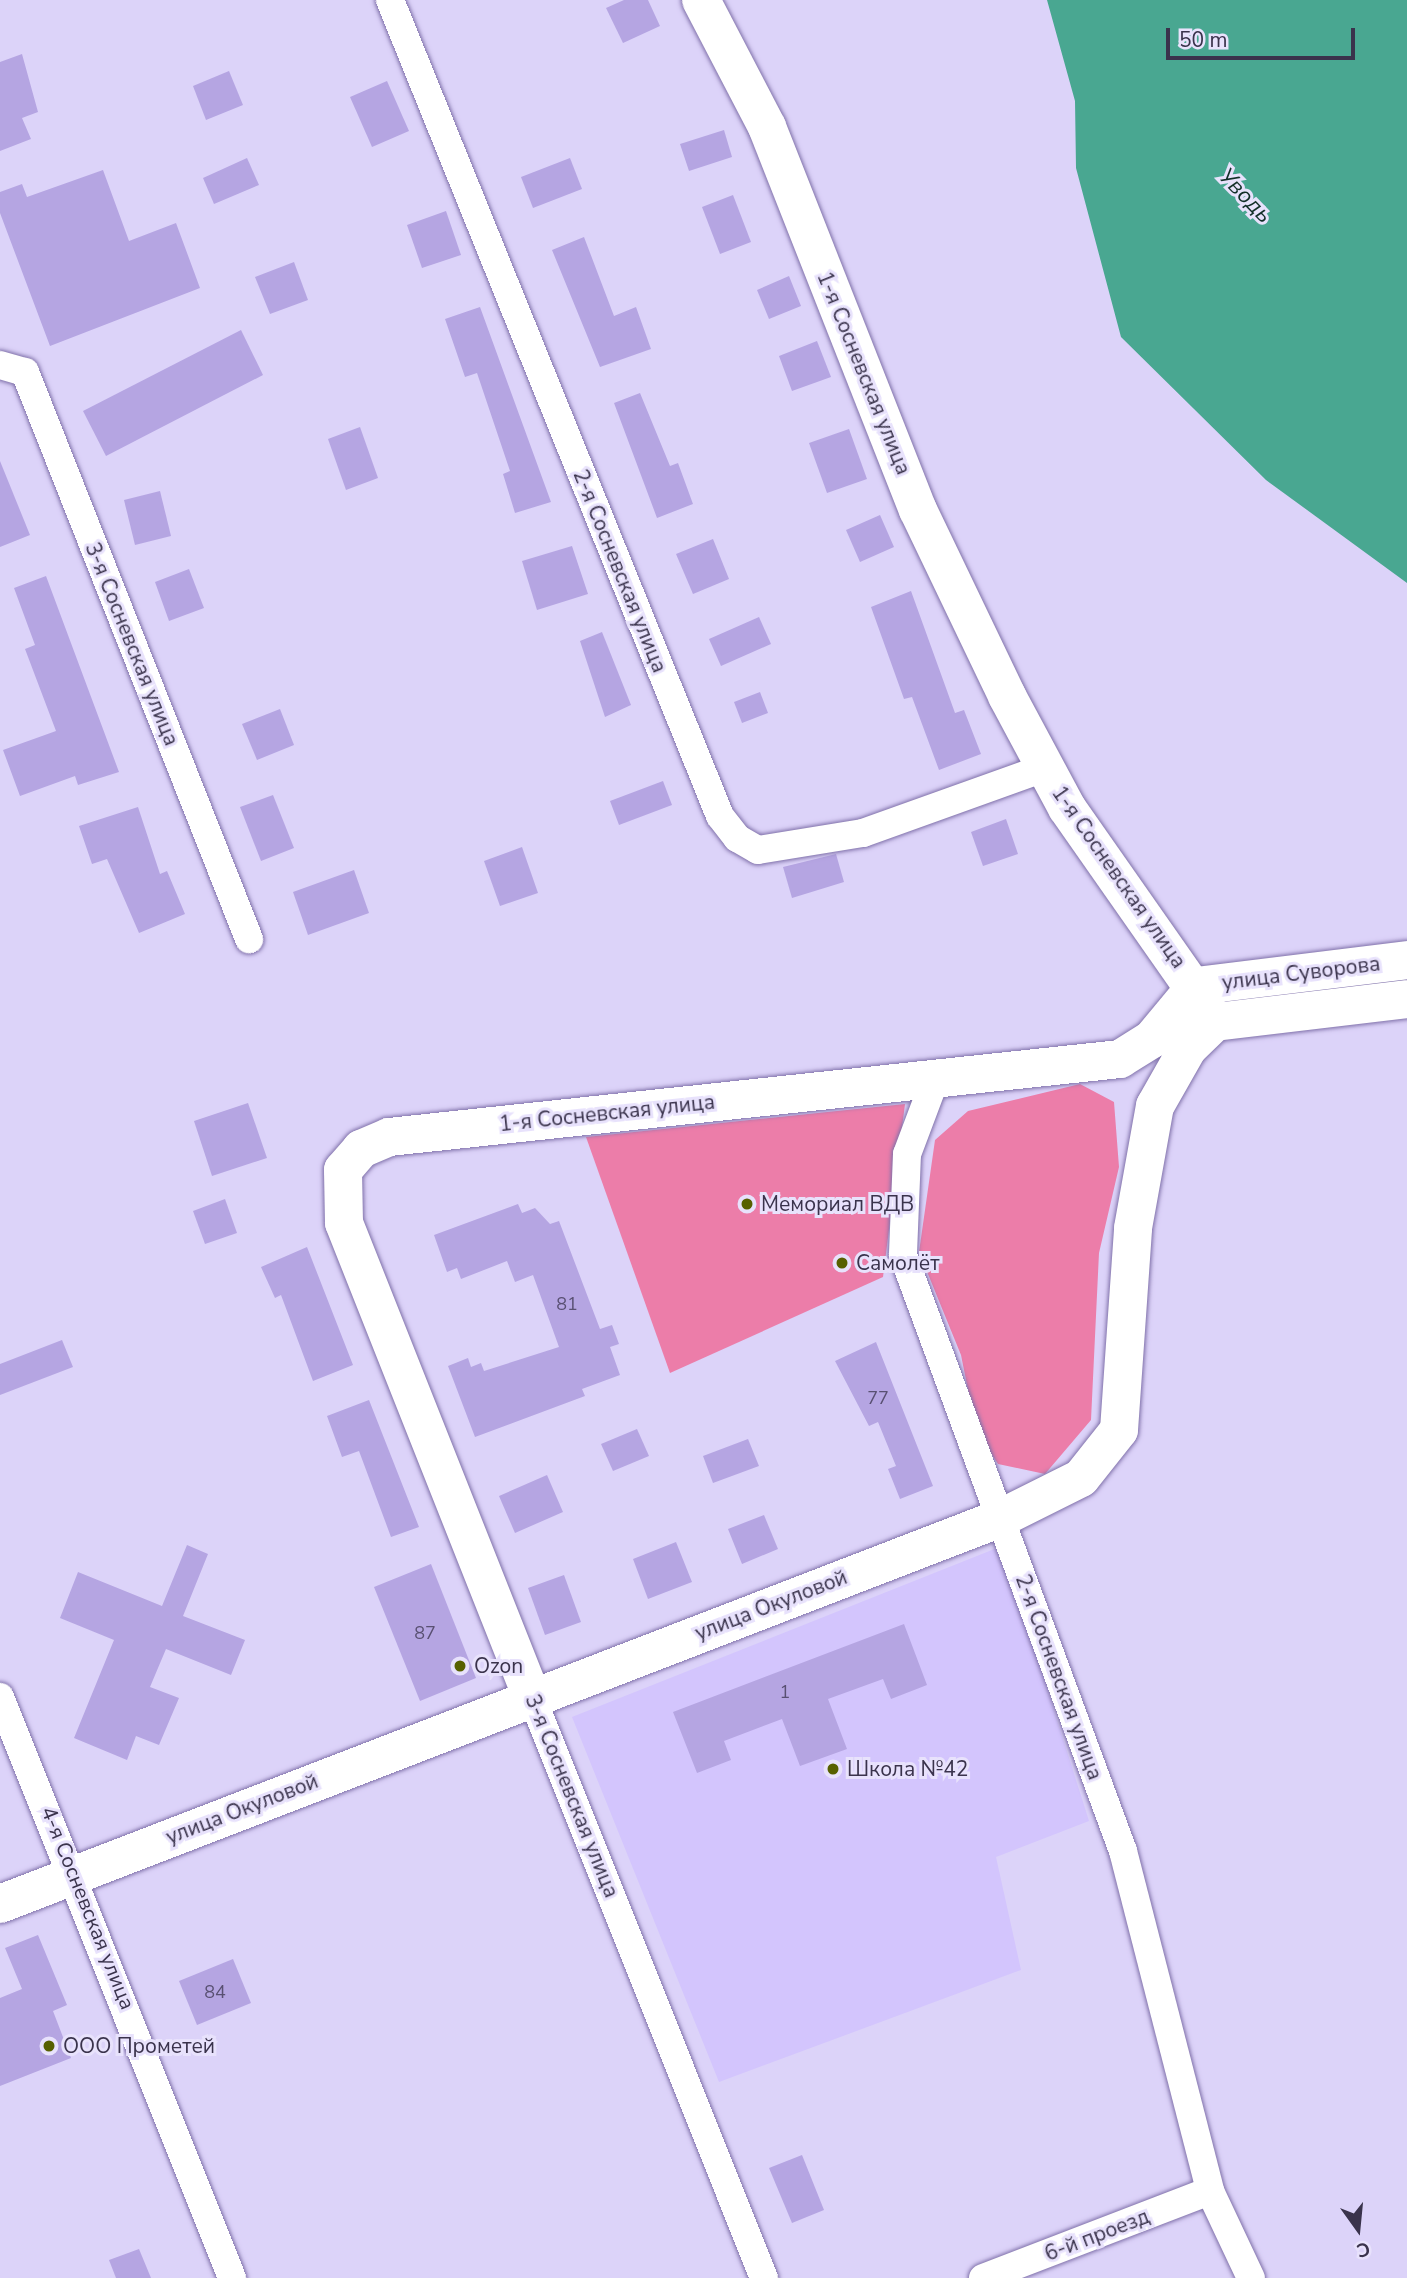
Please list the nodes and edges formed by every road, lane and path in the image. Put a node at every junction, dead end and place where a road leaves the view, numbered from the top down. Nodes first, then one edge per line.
1 (390, 0) edge
2 (701, 0) edge
3 (0, 365) edge
4 (1045, 768) junction
5 (249, 939) dead end
6 (1407, 960) edge
7 (1196, 986) junction
8 (1407, 999) edge
9 (1215, 1022) junction
10 (936, 1077) junction
11 (389, 1137) joint
12 (1001, 1518) junction
13 (531, 1695) junction
14 (0, 1697) edge
15 (76, 1875) junction
16 (0, 1904) edge
17 (1210, 2191) junction
18 (232, 2278) edge
19 (764, 2278) edge
20 (983, 2278) edge
21 (1251, 2278) edge

1 - 4 street, 2-я Сосневская улица
2 - 4 main road, 1-я Сосневская улица
3 - 5 street, 3-я Сосневская улица
4 - 7 main road, 1-я Сосневская улица
6 - 7 main road, улица Суворова
7 - 9 main road
7 - 10 main road, 1-я Сосневская улица
8 - 9 main road, улица Суворова
9 - 12 main road, улица Окуловой
10 - 11 main road, 1-я Сосневская улица
10 - 12 street, 2-я Сосневская улица
11 - 13 main road, 3-я Сосневская улица
12 - 13 main road, улица Окуловой
12 - 17 street, 2-я Сосневская улица
13 - 15 main road, улица Окуловой
13 - 19 street, 3-я Сосневская улица
14 - 15 street, 4-я Сосневская улица
15 - 16 main road, улица Окуловой
15 - 18 street, 4-я Сосневская улица
17 - 20 street, 6-й проезд
17 - 21 street, 2-я Сосневская улица

